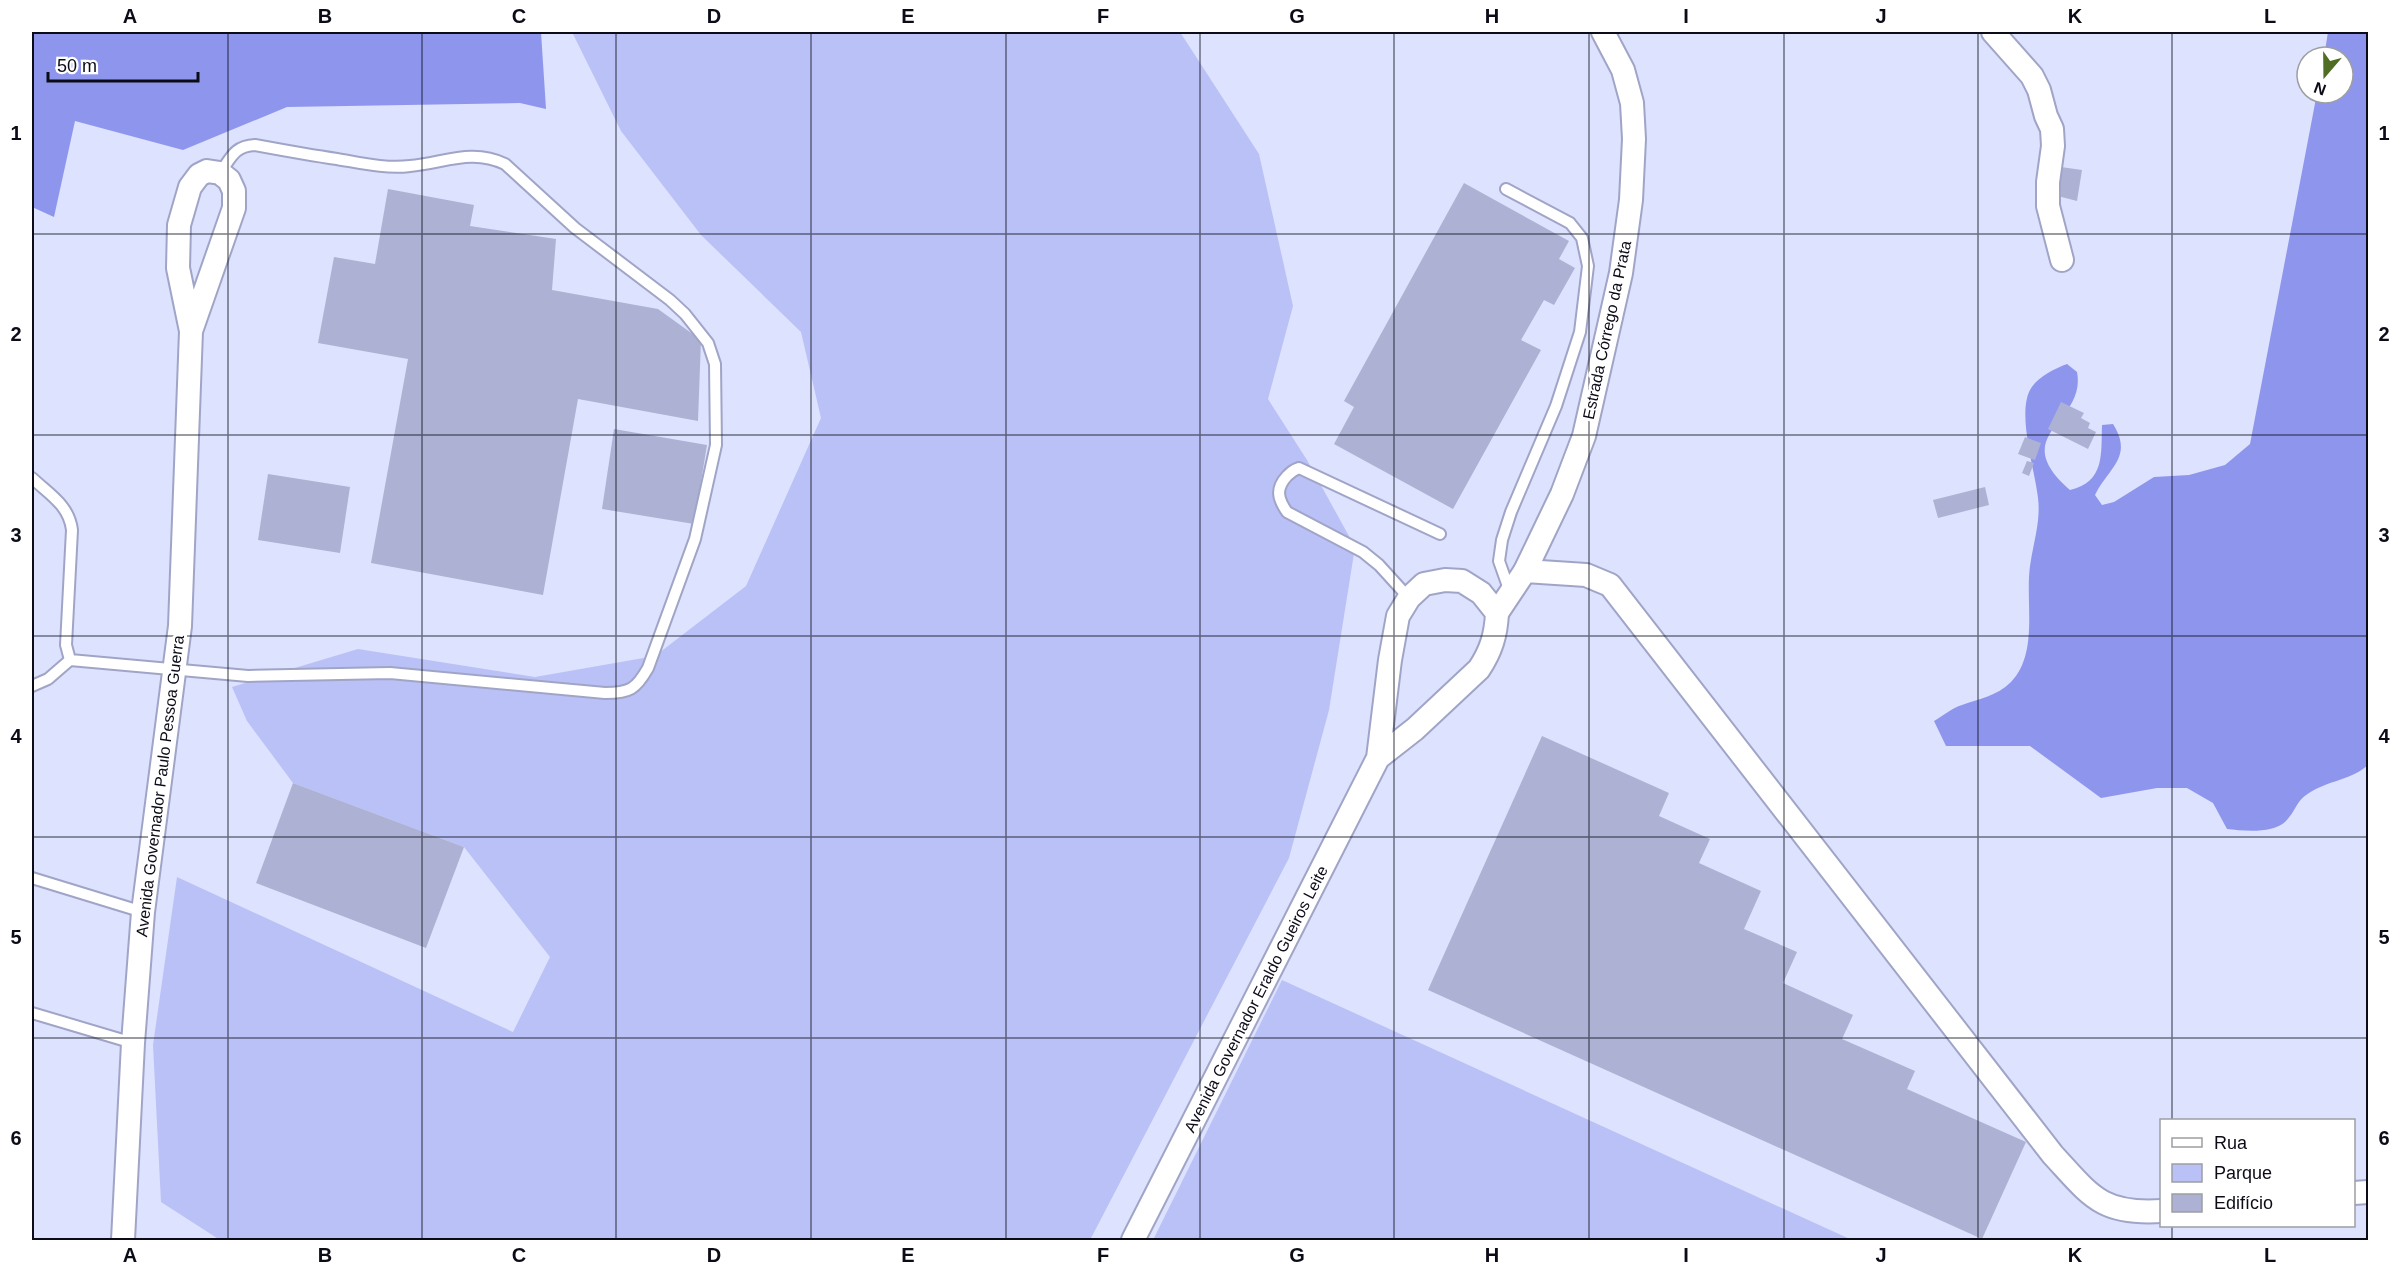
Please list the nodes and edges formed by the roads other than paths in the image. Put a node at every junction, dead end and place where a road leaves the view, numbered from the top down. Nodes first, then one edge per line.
1 (1603, 32) edge
2 (1993, 32) edge
3 (220, 173) junction
4 (1506, 189) dead end
5 (2062, 260) dead end
6 (191, 331) junction
7 (32, 478) edge
8 (1440, 534) dead end
9 (1525, 571) junction
10 (1510, 593) junction
11 (1409, 598) junction
12 (1497, 613) junction
13 (70, 660) junction
14 (176, 671) junction
15 (32, 686) edge
16 (1378, 758) junction
17 (32, 878) edge
18 (143, 912) junction
19 (32, 1013) edge
20 (133, 1043) junction
21 (2160, 1211) edge
22 (123, 1240) edge
23 (1133, 1240) edge

1 - 9 street, Estrada Córrego da Prata
2 - 5 street
3 - 6 street
3 - 6 street
3 - 14 lane
4 - 10 lane
6 - 14 street, Avenida Governador Paulo Pessoa Guerra
7 - 13 lane
8 - 11 lane
9 - 10 street, Estrada Córrego da Prata
9 - 21 street
10 - 12 street, Estrada Córrego da Prata
11 - 12 street
11 - 16 street, Avenida Governador Eraldo Gueiros Leite
12 - 16 street, Avenida Governador Eraldo Gueiros Leite
13 - 14 lane
13 - 15 lane
14 - 18 street, Avenida Governador Paulo Pessoa Guerra
16 - 23 street, Avenida Governador Eraldo Gueiros Leite
17 - 18 lane
18 - 20 street, Avenida Governador Paulo Pessoa Guerra
19 - 20 lane
20 - 22 street, Avenida Governador Paulo Pessoa Guerra

